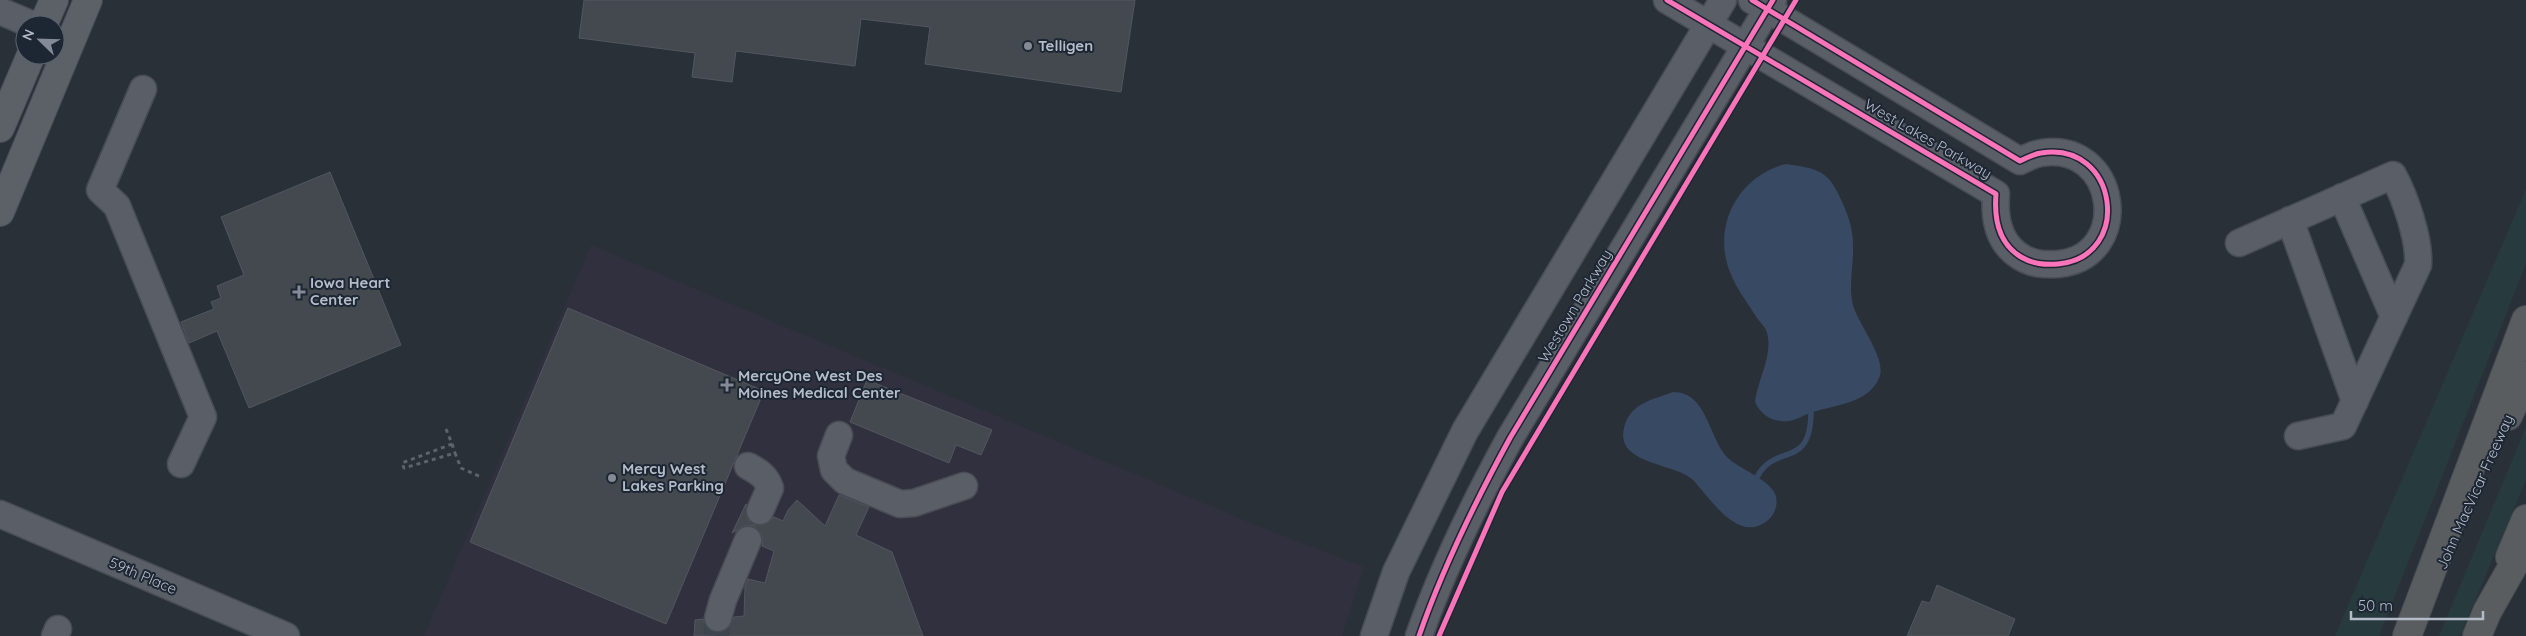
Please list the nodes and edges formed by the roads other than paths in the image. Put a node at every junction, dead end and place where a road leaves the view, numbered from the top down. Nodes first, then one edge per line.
1 (54, 0) edge
2 (88, 0) edge
3 (1667, 0) edge
4 (1723, 0) edge
5 (1764, 3) edge
6 (0, 11) edge
7 (47, 15) edge
8 (15, 17) edge
9 (1708, 24) junction
10 (65, 35) edge
11 (1746, 48) junction
12 (27, 65) edge
13 (53, 65) edge
14 (143, 90) dead end
15 (0, 128) edge
16 (2020, 161) junction
17 (1996, 194) junction
18 (2342, 197) junction
19 (0, 212) edge
20 (2290, 220) junction
21 (2239, 242) dead end
22 (2394, 317) junction
23 (2526, 320) edge
24 (2526, 376) edge
25 (2355, 401) junction
26 (839, 435) dead end
27 (2298, 436) dead end
28 (181, 464) dead end
29 (748, 466) dead end
30 (964, 486) dead end
31 (760, 511) dead end
32 (0, 514) edge
33 (2526, 519) edge
34 (748, 540) dead end
35 (2526, 543) edge
36 (718, 618) tunnel mouth
37 (2482, 624) edge
38 (286, 636) edge
39 (1374, 636) edge
40 (1419, 636) edge
41 (2409, 636) edge

1 - 7 main road
2 - 10 main road
3 - 9 street, West Lakes Parkway
4 - 9 street, Westown Parkway
5 - 11 street, Westown Parkway
5 - 16 street, West Lakes Parkway
6 - 8 street
9 - 11 street, West Lakes Parkway
9 - 39 street, Westown Parkway
11 - 17 street, West Lakes Parkway
11 - 40 street, Westown Parkway
12 - 15 main road
13 - 19 main road
14 - 28 street
16 - 17 street
16 - 17 street, West Lakes Parkway
18 - 20 street
18 - 22 street
18 - 22 street
20 - 21 street
20 - 25 street
22 - 25 street
23 - 41 highway
24 - 41 highway, John MacVicar Freeway
25 - 27 street
26 - 30 street
29 - 31 street
32 - 38 street, 59th Place
33 - 37 highway
34 - 36 street
35 - 37 highway

